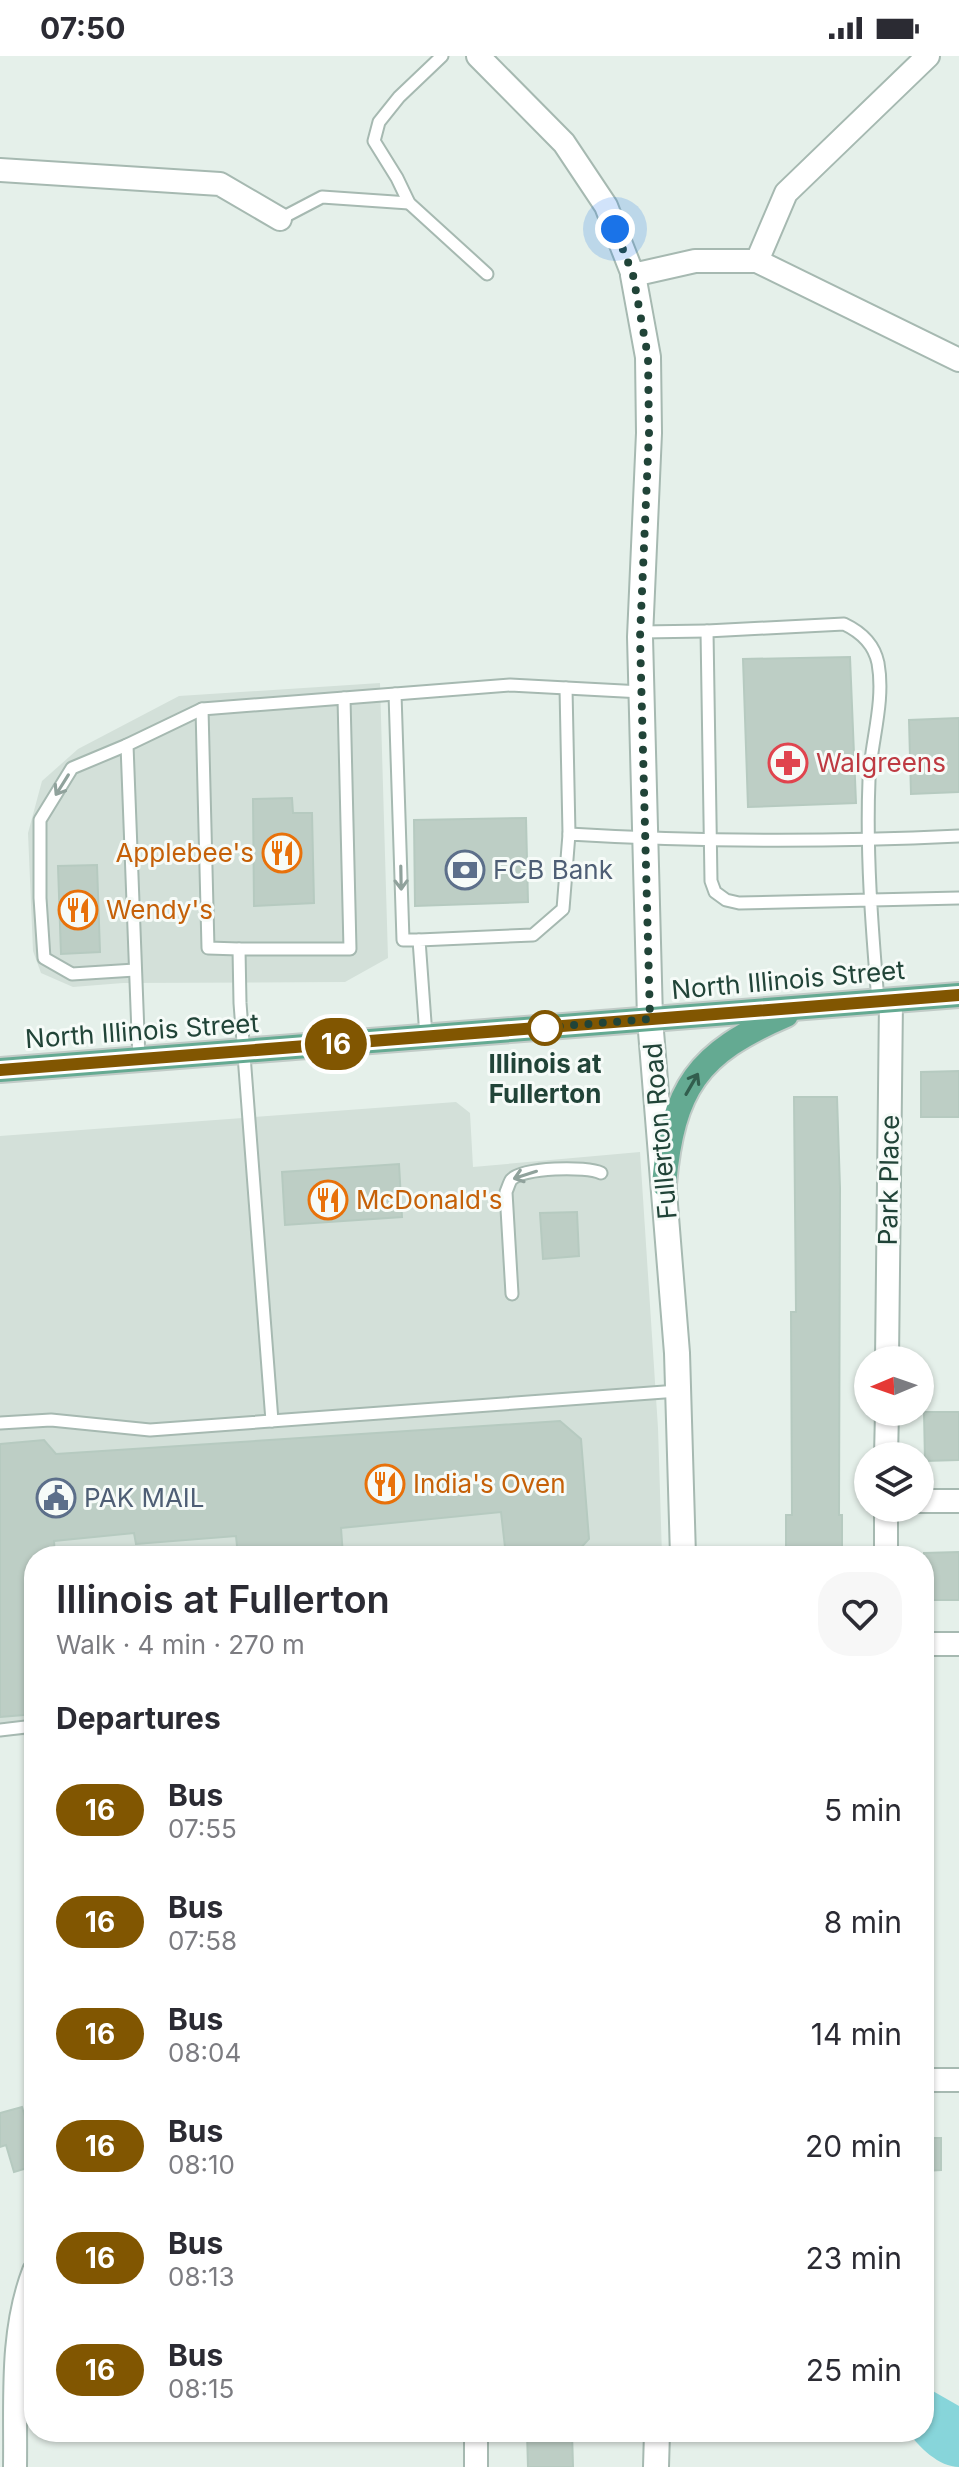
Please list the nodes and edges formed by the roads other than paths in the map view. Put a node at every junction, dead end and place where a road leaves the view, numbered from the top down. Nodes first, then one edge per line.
1 (442, 56) edge
2 (478, 56) edge
3 (928, 56) edge
4 (0, 170) edge
5 (409, 203) junction
6 (280, 219) joint
7 (757, 261) junction
8 (487, 274) dead end
9 (633, 275) junction
10 (959, 360) edge
11 (707, 631) junction
12 (641, 632) junction
13 (566, 688) junction
14 (642, 692) junction
15 (395, 694) junction
16 (344, 698) junction
17 (202, 709) junction
18 (127, 745) junction
19 (569, 834) junction
20 (959, 836) edge
21 (646, 837) junction
22 (870, 838) junction
23 (709, 839) junction
24 (959, 898) edge
25 (869, 900) junction
26 (419, 940) junction
27 (239, 949) junction
28 (135, 970) junction
29 (959, 995) edge
30 (884, 1000) junction
31 (804, 1007) junction
32 (650, 1019) junction
33 (426, 1037) junction
34 (244, 1051) junction
35 (139, 1060) junction
36 (0, 1070) edge
37 (601, 1173) dead end
38 (664, 1184) junction
39 (512, 1294) dead end
40 (887, 1346) edge
41 (678, 1391) junction
42 (272, 1421) junction
43 (0, 1423) edge
44 (934, 1501) edge
45 (959, 1501) edge
46 (886, 1522) edge
47 (683, 1546) edge
48 (886, 1546) edge
49 (934, 1644) edge
50 (959, 1644) edge
51 (24, 1727) edge
52 (0, 1730) edge
53 (934, 2080) edge
54 (959, 2080) edge
55 (24, 2362) edge
56 (476, 2442) edge
57 (657, 2442) edge
58 (15, 2467) edge
59 (476, 2467) edge
60 (656, 2467) edge

1 - 5 lane
2 - 9 street
3 - 7 street
4 - 6 street
5 - 6 lane
5 - 8 lane
7 - 9 street
7 - 10 street
9 - 12 street, Fullerton Road
11 - 12 lane
11 - 22 lane
11 - 23 lane
12 - 14 street, Fullerton Road
13 - 14 lane
13 - 15 lane
13 - 19 lane
14 - 21 street, Fullerton Road
15 - 16 lane
15 -> 26 lane
16 - 17 lane
16 - 27 lane
17 - 18 lane
17 - 27 lane
18 - 28 lane
18 -> 28 lane
19 - 21 lane
19 - 26 lane
20 - 22 lane
21 - 23 lane
21 - 32 street, Fullerton Road
22 - 23 lane
22 - 25 lane
23 - 25 lane
24 - 25 lane
25 - 30 lane
26 - 33 lane
27 - 34 lane
28 - 35 lane
29 - 30 main road, North Illinois Street
30 - 31 main road, North Illinois Street
30 - 40 street, Park Place
31 - 32 main road, North Illinois Street
38 -> 31 main road
32 - 33 main road, North Illinois Street
32 - 38 street, Fullerton Road
33 - 34 main road, North Illinois Street
34 - 35 main road, North Illinois Street
34 - 42 lane
35 - 36 main road, North Illinois Street
37 -> 39 lane
38 - 41 street, Fullerton Road
41 - 42 lane
41 - 47 street, Fullerton Road
42 - 43 lane
44 - 45 street
46 - 48 street
49 - 50 street
51 - 52 lane
53 - 54 street
55 - 58 street
56 - 59 street
57 - 60 street

